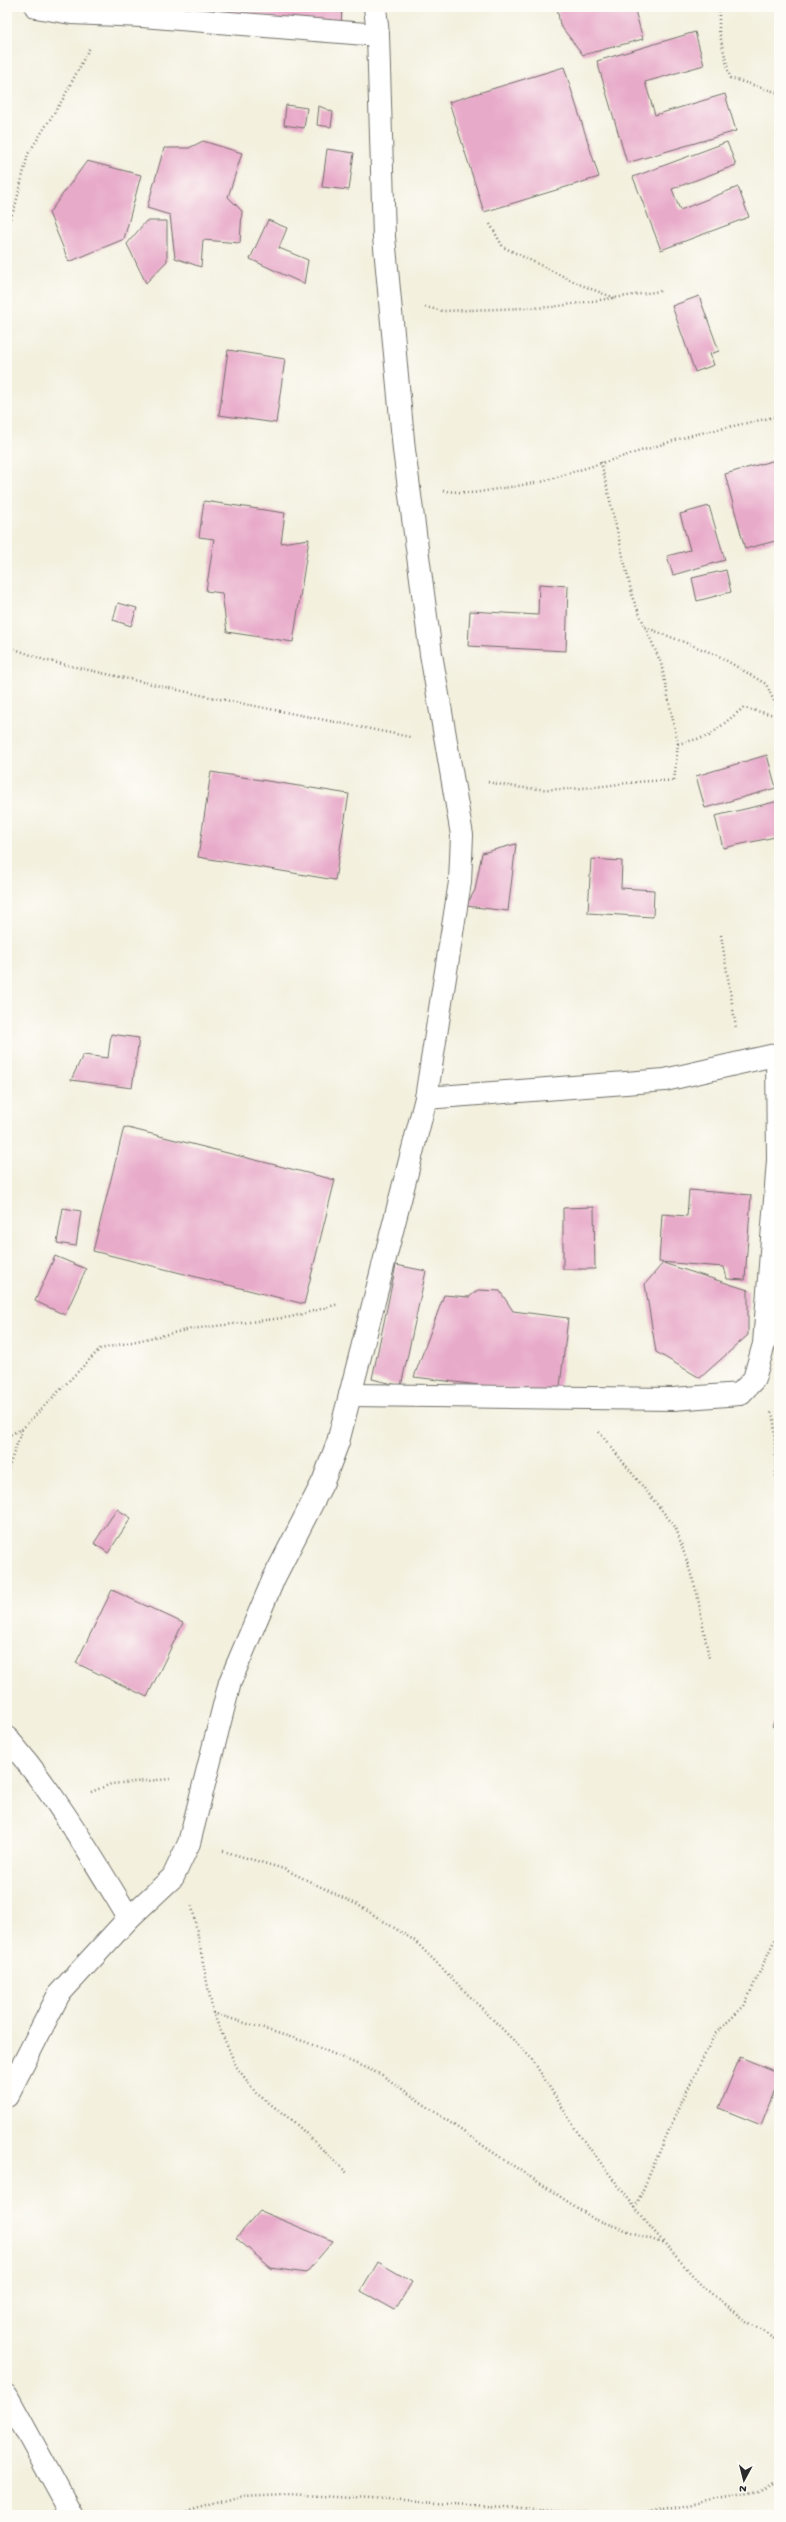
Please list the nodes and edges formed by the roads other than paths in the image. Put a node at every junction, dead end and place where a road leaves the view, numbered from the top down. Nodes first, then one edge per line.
1 (36, 7) edge
2 (375, 7) edge
3 (378, 36) junction
4 (778, 1054) edge
5 (426, 1098) junction
6 (350, 1396) junction
7 (7, 1738) edge
8 (129, 1918) junction
9 (7, 2096) edge
10 (7, 2396) edge
11 (72, 2515) edge

1 - 3 street
2 - 3 street
3 - 5 street
4 - 5 street
4 - 6 street
5 - 6 street
6 - 8 street
7 - 8 street
8 - 9 street
10 - 11 street

